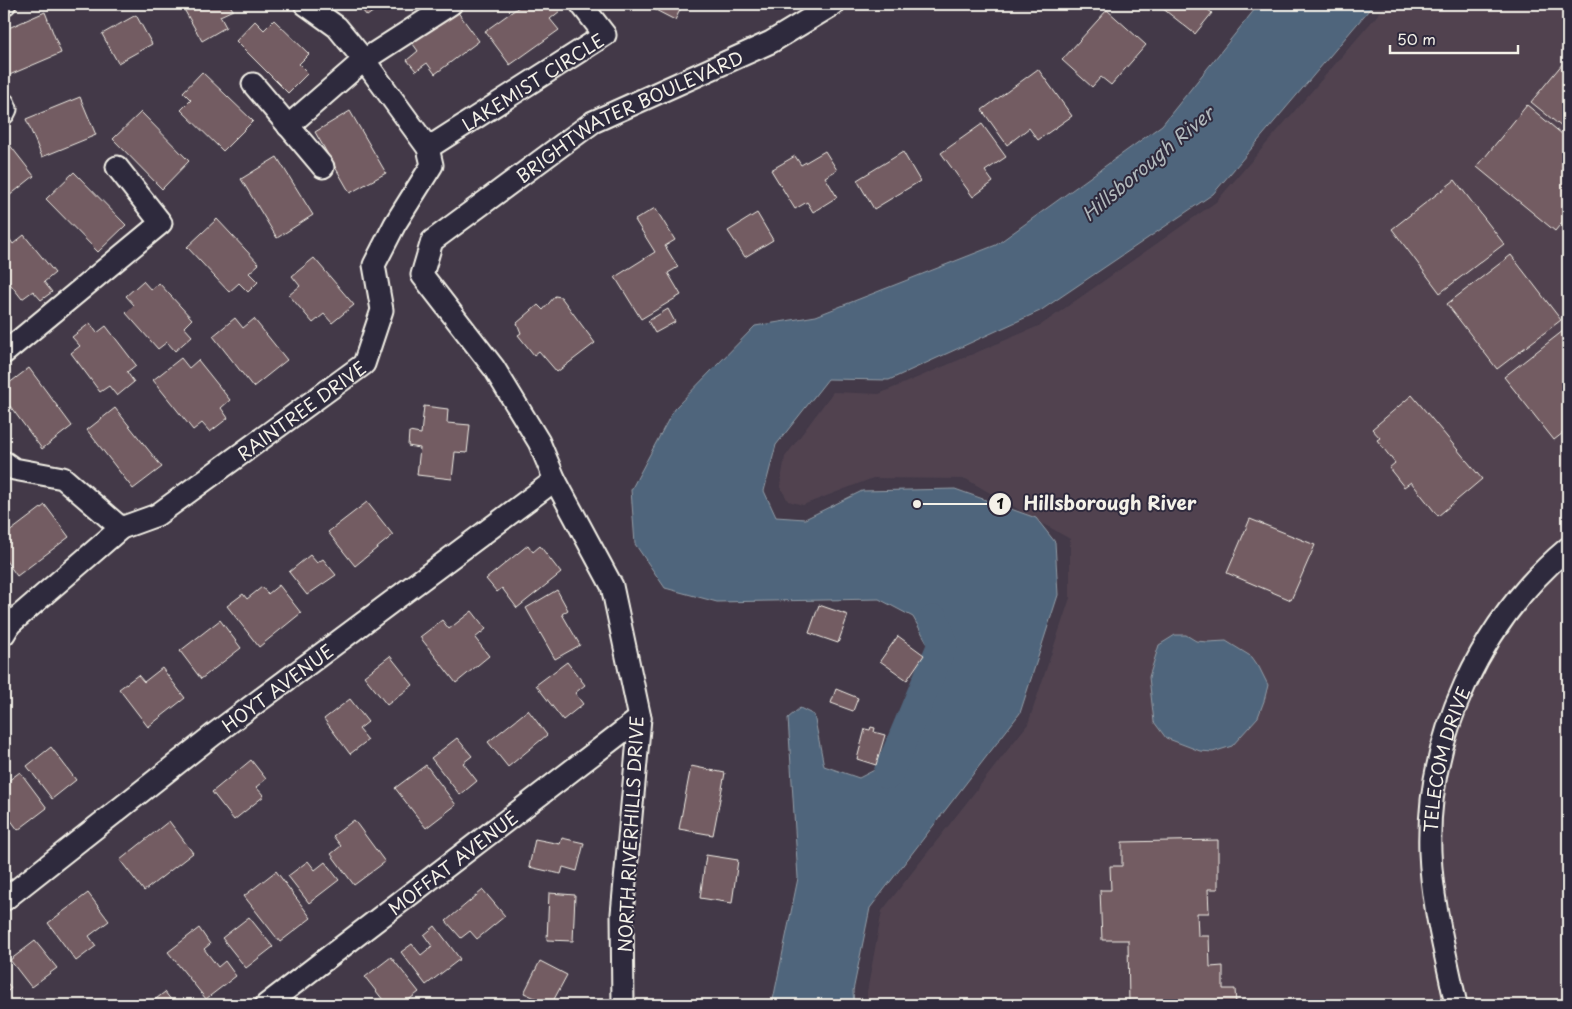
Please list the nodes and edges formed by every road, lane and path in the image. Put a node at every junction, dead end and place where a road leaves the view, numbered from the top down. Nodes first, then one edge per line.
1 (305, 4) edge
2 (451, 4) edge
3 (581, 4) edge
4 (834, 4) edge
5 (364, 60) junction
6 (253, 84) dead end
7 (4, 104) edge
8 (4, 113) edge
9 (288, 126) junction
10 (428, 148) junction
11 (117, 167) dead end
12 (323, 167) dead end
13 (432, 241) joint
14 (4, 353) edge
15 (4, 462) edge
16 (555, 480) junction
17 (121, 528) junction
18 (1568, 548) edge
19 (4, 634) edge
20 (640, 718) junction
21 (4, 900) edge
22 (266, 1005) edge
23 (623, 1005) edge
24 (1456, 1005) edge

1 - 5 street
2 - 5 street
3 - 10 street, LAKEMIST CIRCLE
4 - 13 street, BRIGHTWATER BOULEVARD
5 - 9 street
5 - 10 street
6 - 9 street
7 - 8 street
9 - 12 street
10 - 17 street, RAINTREE DRIVE
11 - 14 street
13 - 16 street, NORTH RIVERHILLS DRIVE
15 - 17 street
16 - 20 street, NORTH RIVERHILLS DRIVE
16 - 21 street, HOYT AVENUE
17 - 19 street
18 - 24 street, TELECOM DRIVE
20 - 22 street, MOFFAT AVENUE
20 - 23 street, NORTH RIVERHILLS DRIVE

